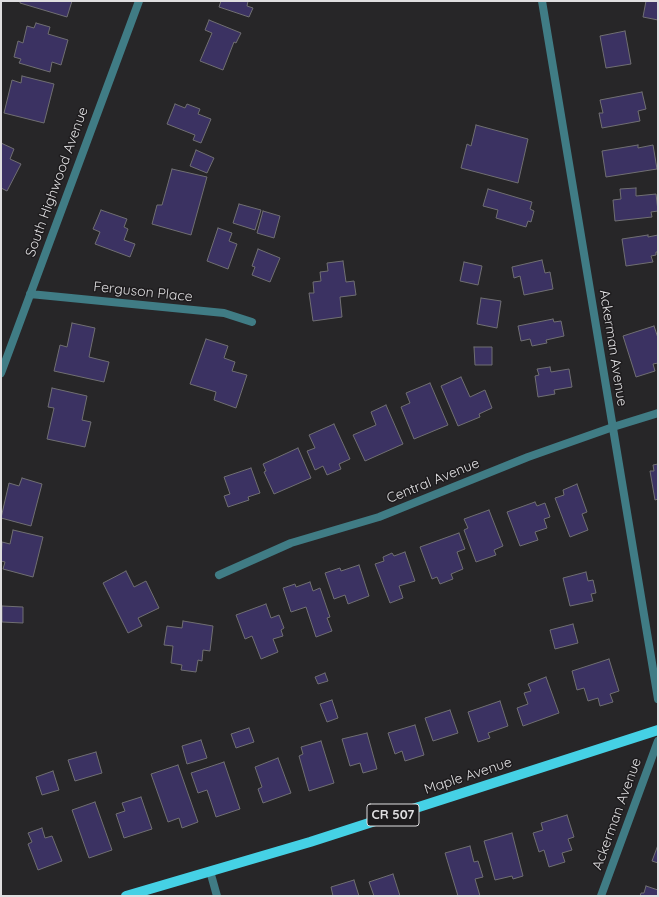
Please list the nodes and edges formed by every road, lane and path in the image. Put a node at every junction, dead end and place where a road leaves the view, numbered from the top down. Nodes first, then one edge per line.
1 (139, 1) edge
2 (542, 1) edge
3 (30, 294) junction
4 (252, 322) dead end
5 (1, 373) edge
6 (658, 413) edge
7 (613, 427) junction
8 (219, 574) dead end
9 (658, 699) edge
10 (658, 730) edge
11 (658, 741) edge
12 (210, 871) junction
13 (126, 896) edge
14 (217, 896) edge
15 (601, 896) edge

1 - 3 street, South Highwood Avenue
2 - 7 street, Ackerman Avenue
3 - 4 street, Ferguson Place
3 - 5 street, South Highwood Avenue
6 - 7 street, Central Avenue
7 - 8 street, Central Avenue
7 - 9 street, Ackerman Avenue
10 - 12 main road, Maple Avenue / CR 507
11 - 15 street, Ackerman Avenue
12 - 13 main road, Maple Avenue / CR 507
12 - 14 street

